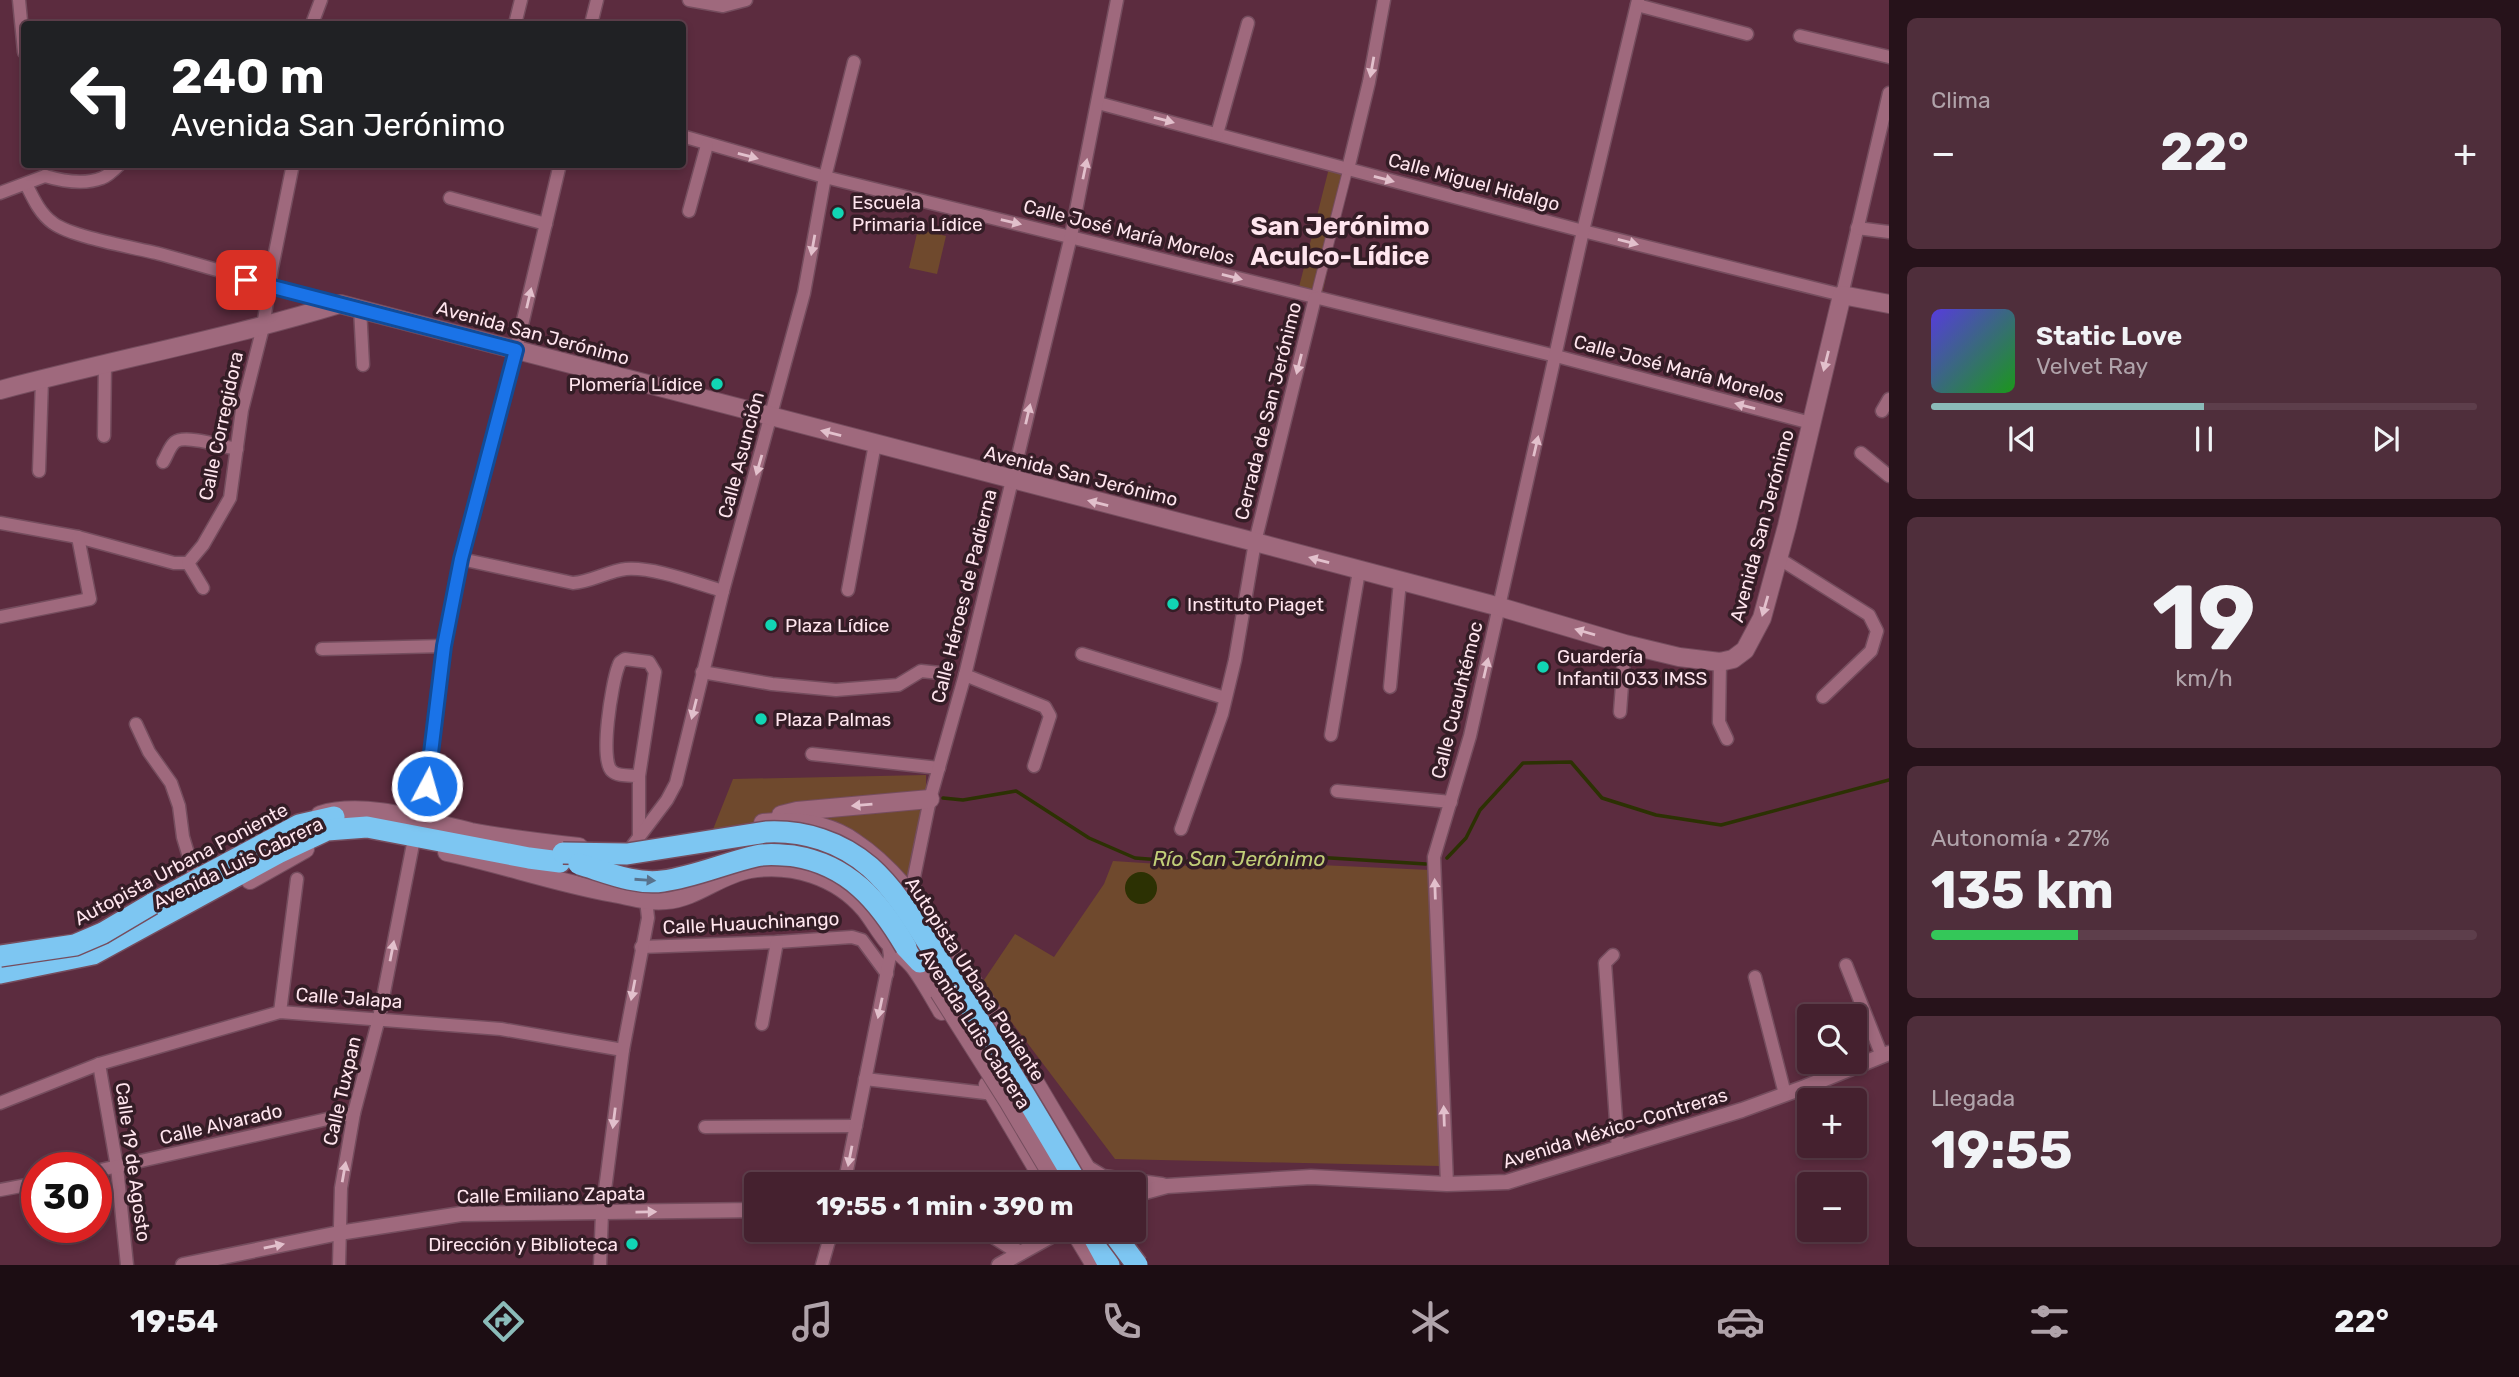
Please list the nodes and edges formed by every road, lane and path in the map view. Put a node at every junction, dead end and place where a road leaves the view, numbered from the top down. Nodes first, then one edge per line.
1 (19, 0) edge
2 (321, 0) edge
3 (521, 0) edge
4 (597, 0) edge
5 (689, 0) edge
6 (746, 0) edge
7 (1117, 0) edge
8 (1384, 0) edge
9 (1637, 3) edge
10 (21, 21) edge
11 (313, 21) edge
12 (516, 21) edge
13 (592, 21) edge
14 (1248, 23) dead end
15 (1747, 34) dead end
16 (1800, 36) dead end
17 (1889, 57) edge
18 (854, 62) dead end
19 (1889, 93) edge
20 (1098, 103) junction
21 (1217, 134) junction
22 (686, 138) edge
23 (1883, 142) edge
24 (706, 145) junction
25 (115, 168) edge
26 (292, 168) edge
27 (560, 168) edge
28 (1348, 169) junction
29 (43, 170) edge
30 (825, 177) junction
31 (26, 184) junction
32 (0, 193) edge
33 (450, 198) dead end
34 (689, 211) dead end
35 (546, 224) junction
36 (1857, 228) junction
37 (1583, 231) junction
38 (1889, 232) edge
39 (1071, 236) junction
40 (270, 287) junction
41 (1842, 295) junction
42 (1315, 298) junction
43 (340, 304) junction
44 (1889, 304) edge
45 (360, 308) junction
46 (263, 327) junction
47 (516, 350) junction
48 (1556, 356) junction
49 (105, 363) junction
50 (363, 365) dead end
51 (42, 379) junction
52 (0, 390) edge
53 (772, 418) junction
54 (1811, 423) junction
55 (104, 436) dead end
56 (875, 444) junction
57 (237, 449) junction
58 (1861, 453) dead end
59 (163, 462) dead end
60 (39, 471) dead end
61 (1889, 476) edge
62 (1012, 481) junction
63 (0, 523) edge
64 (79, 537) junction
65 (1255, 542) junction
66 (1778, 558) junction
67 (461, 559) junction
68 (188, 563) junction
69 (1359, 571) junction
70 (1400, 581) junction
71 (203, 588) dead end
72 (848, 590) dead end
73 (723, 591) junction
74 (1500, 607) junction
75 (0, 617) edge
76 (1625, 644) junction
77 (444, 646) junction
78 (322, 649) dead end
79 (1082, 654) dead end
80 (1720, 662) junction
81 (702, 672) junction
82 (940, 673) dead end
83 (965, 675) junction
84 (1390, 687) dead end
85 (1823, 697) dead end
86 (1225, 698) junction
87 (1620, 712) dead end
88 (136, 724) dead end
89 (1331, 735) dead end
90 (1727, 739) dead end
91 (812, 754) dead end
92 (1034, 766) dead end
93 (939, 768) junction
94 (639, 779) junction
95 (1337, 791) dead end
96 (930, 799) junction
97 (1451, 802) junction
98 (422, 820) junction
99 (746, 825) junction
100 (1181, 829) dead end
101 (636, 841) junction
102 (413, 844) junction
103 (864, 849) junction
104 (579, 856) junction
105 (195, 877) junction
106 (297, 879) dead end
107 (575, 886) junction
108 (646, 899) junction
109 (665, 901) junction
110 (924, 912) junction
111 (777, 942) junction
112 (641, 947) junction
113 (909, 955) junction
114 (1613, 955) dead end
115 (0, 956) edge
116 (1846, 965) dead end
117 (0, 973) edge
118 (887, 974) junction
119 (1755, 977) dead end
120 (0, 980) edge
121 (280, 1012) junction
122 (379, 1018) junction
123 (762, 1024) dead end
124 (623, 1050) junction
125 (1886, 1055) edge
126 (99, 1064) junction
127 (865, 1079) junction
128 (994, 1094) junction
129 (1785, 1094) junction
130 (0, 1103) edge
131 (354, 1112) junction
132 (1061, 1124) junction
133 (856, 1126) junction
134 (705, 1127) dead end
135 (1020, 1139) junction
136 (1618, 1149) junction
137 (117, 1167) junction
138 (112, 1168) edge
139 (847, 1172) edge
140 (1039, 1172) edge
141 (1050, 1172) edge
142 (1056, 1172) edge
143 (1078, 1172) edge
144 (1079, 1172) edge
145 (1080, 1172) edge
146 (1146, 1183) edge
147 (1447, 1184) junction
148 (21, 1186) edge
149 (1167, 1186) junction
150 (0, 1190) edge
151 (1146, 1192) edge
152 (744, 1210) edge
153 (602, 1213) junction
154 (339, 1233) junction
155 (829, 1242) edge
156 (1003, 1242) edge
157 (1040, 1242) edge
158 (1081, 1242) edge
159 (1102, 1242) edge
160 (1105, 1242) edge
161 (1110, 1242) edge
162 (1133, 1242) edge
163 (1020, 1253) junction
164 (127, 1265) edge
165 (183, 1265) edge
166 (339, 1265) edge
167 (600, 1265) edge
168 (822, 1265) edge
169 (999, 1265) edge
170 (1095, 1265) edge
171 (1108, 1265) edge
172 (1120, 1265) edge
173 (1134, 1265) edge
174 (1147, 1265) edge

1 - 10 street
2 - 11 street
3 - 12 street
4 - 13 street
5 - 6 street
7 - 20 street, Calle Héroes de Padierna
8 -> 28 street, Cerrada de San Jerónimo
9 - 15 street
9 - 37 street, Calle Cuauhtémoc
14 - 21 street
16 - 17 street
18 - 30 street, Calle Asunción
19 - 23 street
20 -> 21 street, Calle Miguel Hidalgo
39 -> 20 street, Calle Héroes de Padierna
21 - 28 street, Calle Miguel Hidalgo
22 - 24 street, Calle José María Morelos
23 - 36 street
24 -> 30 street, Calle José María Morelos
24 - 34 street
25 - 29 street
26 - 40 street, Calle Corregidora
27 - 35 street
28 -> 37 street, Calle Miguel Hidalgo
28 - 42 street, Cerrada de San Jerónimo
29 - 31 street
30 -> 39 street, Calle José María Morelos
30 -> 53 street, Calle Asunción
31 - 32 street
31 - 40 street
33 - 35 street
47 -> 35 street
36 - 38 street
36 - 41 street
37 -> 41 street, Calle Miguel Hidalgo
37 - 48 street, Calle Cuauhtémoc
39 -> 42 street, Calle José María Morelos
62 -> 39 street, Calle Héroes de Padierna
40 - 43 street
40 - 46 street, Calle Corregidora
41 - 44 main road
41 -> 54 main road, Avenida San Jerónimo
42 - 48 street, Calle José María Morelos
42 -> 65 street, Cerrada de San Jerónimo
43 - 45 main road, Avenida San Jerónimo
43 - 46 main road, Avenida San Jerónimo
45 - 47 main road, Avenida San Jerónimo
45 - 50 street
46 - 49 main road, Avenida San Jerónimo
46 - 57 street, Calle Corregidora
47 - 53 main road, Avenida San Jerónimo
47 - 67 street
54 -> 48 street, Calle José María Morelos
74 -> 48 street, Calle Cuauhtémoc
49 - 51 main road, Avenida San Jerónimo
49 - 55 street
51 - 52 main road, Avenida San Jerónimo
51 - 60 street
56 -> 53 main road, Avenida San Jerónimo
53 -> 73 street, Calle Asunción
54 - 66 main road, Avenida San Jerónimo
56 - 62 main road, Avenida San Jerónimo
56 - 72 street
57 - 59 street
57 - 68 street, Calle Corregidora
58 - 61 street
65 -> 62 main road, Avenida San Jerónimo
62 - 83 street, Calle Héroes de Padierna
63 - 64 street
64 - 68 street
64 - 75 street
69 -> 65 main road, Avenida San Jerónimo
65 - 86 street, Cerrada de San Jerónimo
66 -> 80 main road, Avenida San Jerónimo
66 - 85 street
67 - 73 street
67 - 77 street
68 - 71 street
69 - 70 main road, Avenida San Jerónimo
69 - 89 street
70 - 74 main road, Avenida San Jerónimo
70 - 84 street
73 - 81 street, Calle Asunción
76 -> 74 main road, Avenida San Jerónimo
97 -> 74 street, Calle Cuauhtémoc
76 - 80 main road, Avenida San Jerónimo
76 - 87 street
77 - 78 street
77 - 98 street
79 - 86 street
80 - 90 street
81 - 82 street
81 -> 101 street, Calle Asunción
83 - 92 street
83 - 93 street, Calle Héroes de Padierna
86 - 100 street, Cerrada de San Jerónimo
88 - 105 street
91 - 93 street
93 - 96 street, Calle Héroes de Padierna
94 - 94 street
94 - 101 street
95 - 97 street
96 -> 99 main road
96 - 110 street, Calle Héroes de Padierna
147 -> 97 street, Calle Cuauhtémoc
98 - 104 main road, Avenida Luis Cabrera
98 - 105 main road, Avenida Luis Cabrera
99 - 101 main road, Avenida Luis Cabrera
99 - 103 main road, Avenida Luis Cabrera
101 - 104 main road, Avenida Luis Cabrera
102 - 107 main road, Avenida Luis Cabrera
102 - 120 main road, Avenida Luis Cabrera
122 -> 102 street, Calle Tuxpan
103 - 110 main road, Avenida Luis Cabrera
103 - 143 main road
104 - 107 main road
104 -> 113 highway, bridge
104 - 117 highway, Autopista Urbana Poniente
104 - 142 highway, Autopista Urbana Poniente, bridge
105 - 115 main road, Avenida Luis Cabrera
106 - 121 street
107 - 108 main road, Avenida Luis Cabrera
108 - 109 main road, Avenida Luis Cabrera
108 - 112 street
109 - 113 main road, Avenida Luis Cabrera
109 - 113 main road, Avenida Luis Cabrera
110 - 132 main road, Avenida Luis Cabrera
111 - 112 street, Calle Huauchinango
111 - 118 street, Calle Huauchinango
111 - 123 street
112 -> 124 street
113 - 118 street
113 - 128 main road, Avenida Luis Cabrera
113 - 141 main road, Avenida Luis Cabrera, bridge
114 - 136 street
115 - 144 highway, Autopista Urbana Poniente, bridge
116 - 125 street
118 -> 127 street
119 - 129 street
121 - 122 street, Calle Jalapa
121 - 126 street, Calle Jalapa
122 - 124 street, Calle Jalapa
122 - 131 street, Calle Tuxpan
124 -> 153 street
125 - 129 street, Avenida México-Contreras
126 - 130 street, Calle Jalapa
126 - 137 street, Calle 19 de Agosto
127 - 128 street
127 - 133 street
128 - 135 main road, Avenida Luis Cabrera
129 - 136 street, Avenida México-Contreras
131 - 137 street, Calle Alvarado
154 -> 131 street, Calle Tuxpan
132 - 135 main road
132 - 145 main road, Avenida Luis Cabrera
133 - 134 street
133 -> 139 street
135 - 140 main road, Avenida Luis Cabrera
136 - 147 street, Avenida México-Contreras
137 - 138 street, Calle Alvarado
137 - 164 street, Calle 19 de Agosto
146 - 149 street
147 - 149 street, Avenida México-Contreras
148 - 150 street
149 - 151 street, Avenida México-Contreras
153 -> 152 street, Calle Emiliano Zapata
153 - 154 street, Calle Emiliano Zapata
153 - 167 street
165 -> 154 street, Calle Emiliano Zapata
154 - 166 street, Calle Tuxpan
155 - 168 street
156 - 163 street
157 - 163 street
158 - 170 main road
159 - 171 highway
160 - 172 highway
161 - 173 highway, bridge
162 - 174 main road
163 - 169 street

